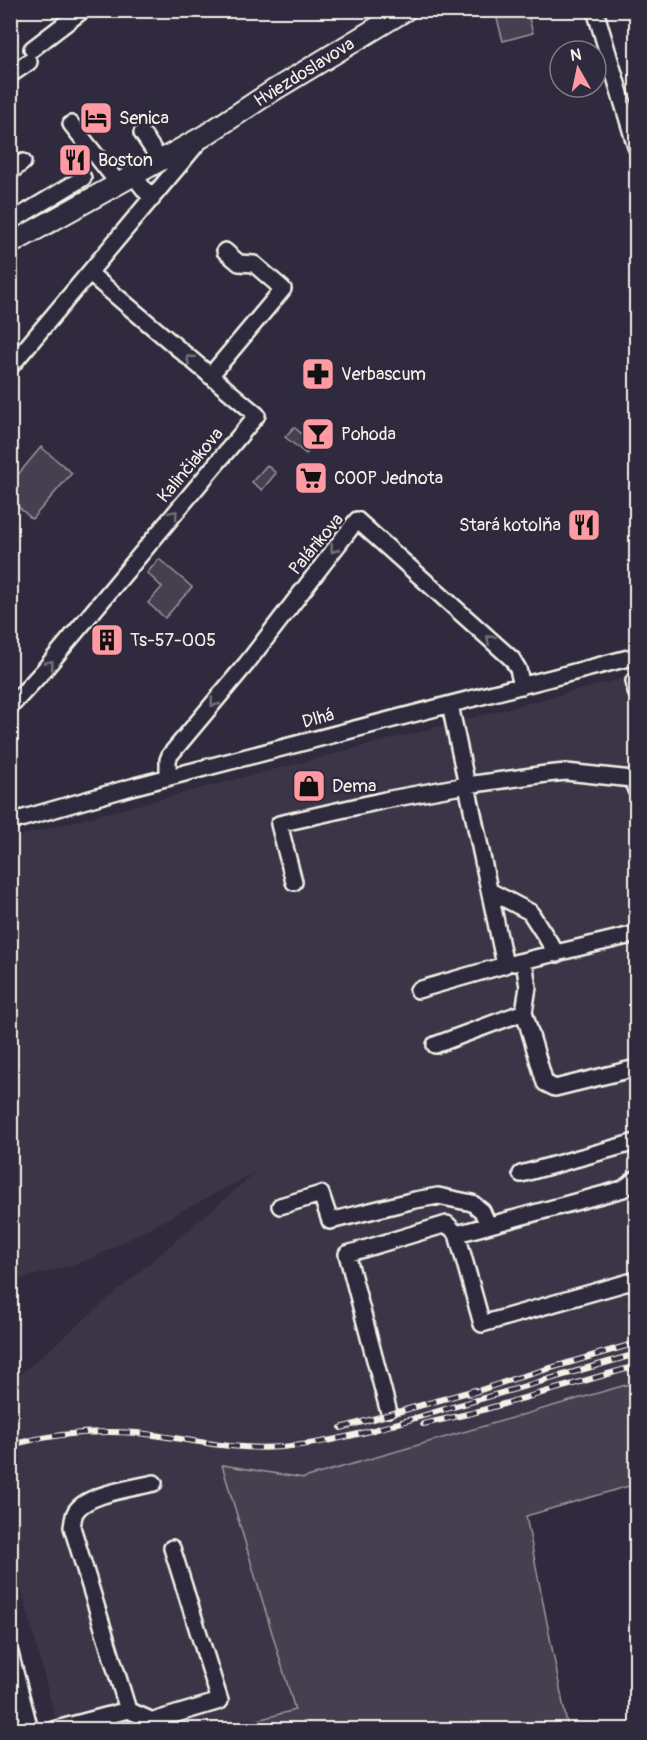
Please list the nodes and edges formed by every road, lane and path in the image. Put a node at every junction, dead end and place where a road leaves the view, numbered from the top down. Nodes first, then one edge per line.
1 (83, 10) edge
2 (406, 10) edge
3 (596, 10) edge
4 (10, 75) edge
5 (71, 124) dead end
6 (142, 133) dead end
7 (204, 136) junction
8 (636, 147) edge
9 (160, 160) junction
10 (23, 162) dead end
11 (10, 172) edge
12 (83, 178) dead end
13 (126, 179) junction
14 (152, 200) junction
15 (12, 234) edge
16 (225, 251) dead end
17 (89, 273) junction
18 (10, 368) edge
19 (210, 376) junction
20 (636, 656) edge
21 (522, 686) junction
22 (450, 705) junction
23 (10, 707) edge
24 (168, 778) junction
25 (635, 781) edge
26 (467, 785) junction
27 (10, 822) edge
28 (294, 882) dead end
29 (490, 891) junction
30 (636, 934) edge
31 (557, 954) junction
32 (524, 962) junction
33 (505, 965) junction
34 (418, 990) dead end
35 (524, 1012) junction
36 (435, 1045) dead end
37 (636, 1068) edge
38 (636, 1142) edge
39 (521, 1174) dead end
40 (636, 1179) edge
41 (280, 1206) dead end
42 (488, 1225) junction
43 (457, 1234) junction
44 (636, 1280) edge
45 (388, 1409) dead end
46 (154, 1484) dead end
47 (172, 1548) dead end
48 (10, 1653) edge
49 (128, 1710) junction
50 (30, 1730) edge
51 (53, 1730) edge

1 - 4 street
2 - 7 main road, Hviezdoslavova
3 - 8 street
5 - 13 street
6 - 9 street
7 - 9 main road, Hviezdoslavova
7 - 14 street, Hviezdoslavova
9 - 13 main road, Hviezdoslavova
10 - 11 street
12 - 15 street
13 - 14 street
13 - 15 main road, Hviezdoslavova
14 - 17 street, Hviezdoslavova
16 - 19 street
17 - 18 street, Hviezdoslavova
19 -> 17 street, Kalinčiakova
23 -> 19 street, Kalinčiakova
20 - 21 street, Dlhá
21 - 22 street, Dlhá
21 -> 24 street, Palárikova
22 - 24 street, Dlhá
22 - 26 street
24 - 27 street, Dlhá
25 - 26 street
26 - 28 street
26 - 29 street
29 - 31 street
29 - 33 street
30 - 31 street
31 - 32 street
32 - 33 street
32 - 35 street
33 - 34 street
35 - 36 street
35 - 37 street
38 - 39 street
40 - 42 street
41 - 42 street
42 - 43 street
43 - 44 street
43 - 45 street
46 - 49 street
47 - 49 street
48 - 50 street
49 - 51 street

